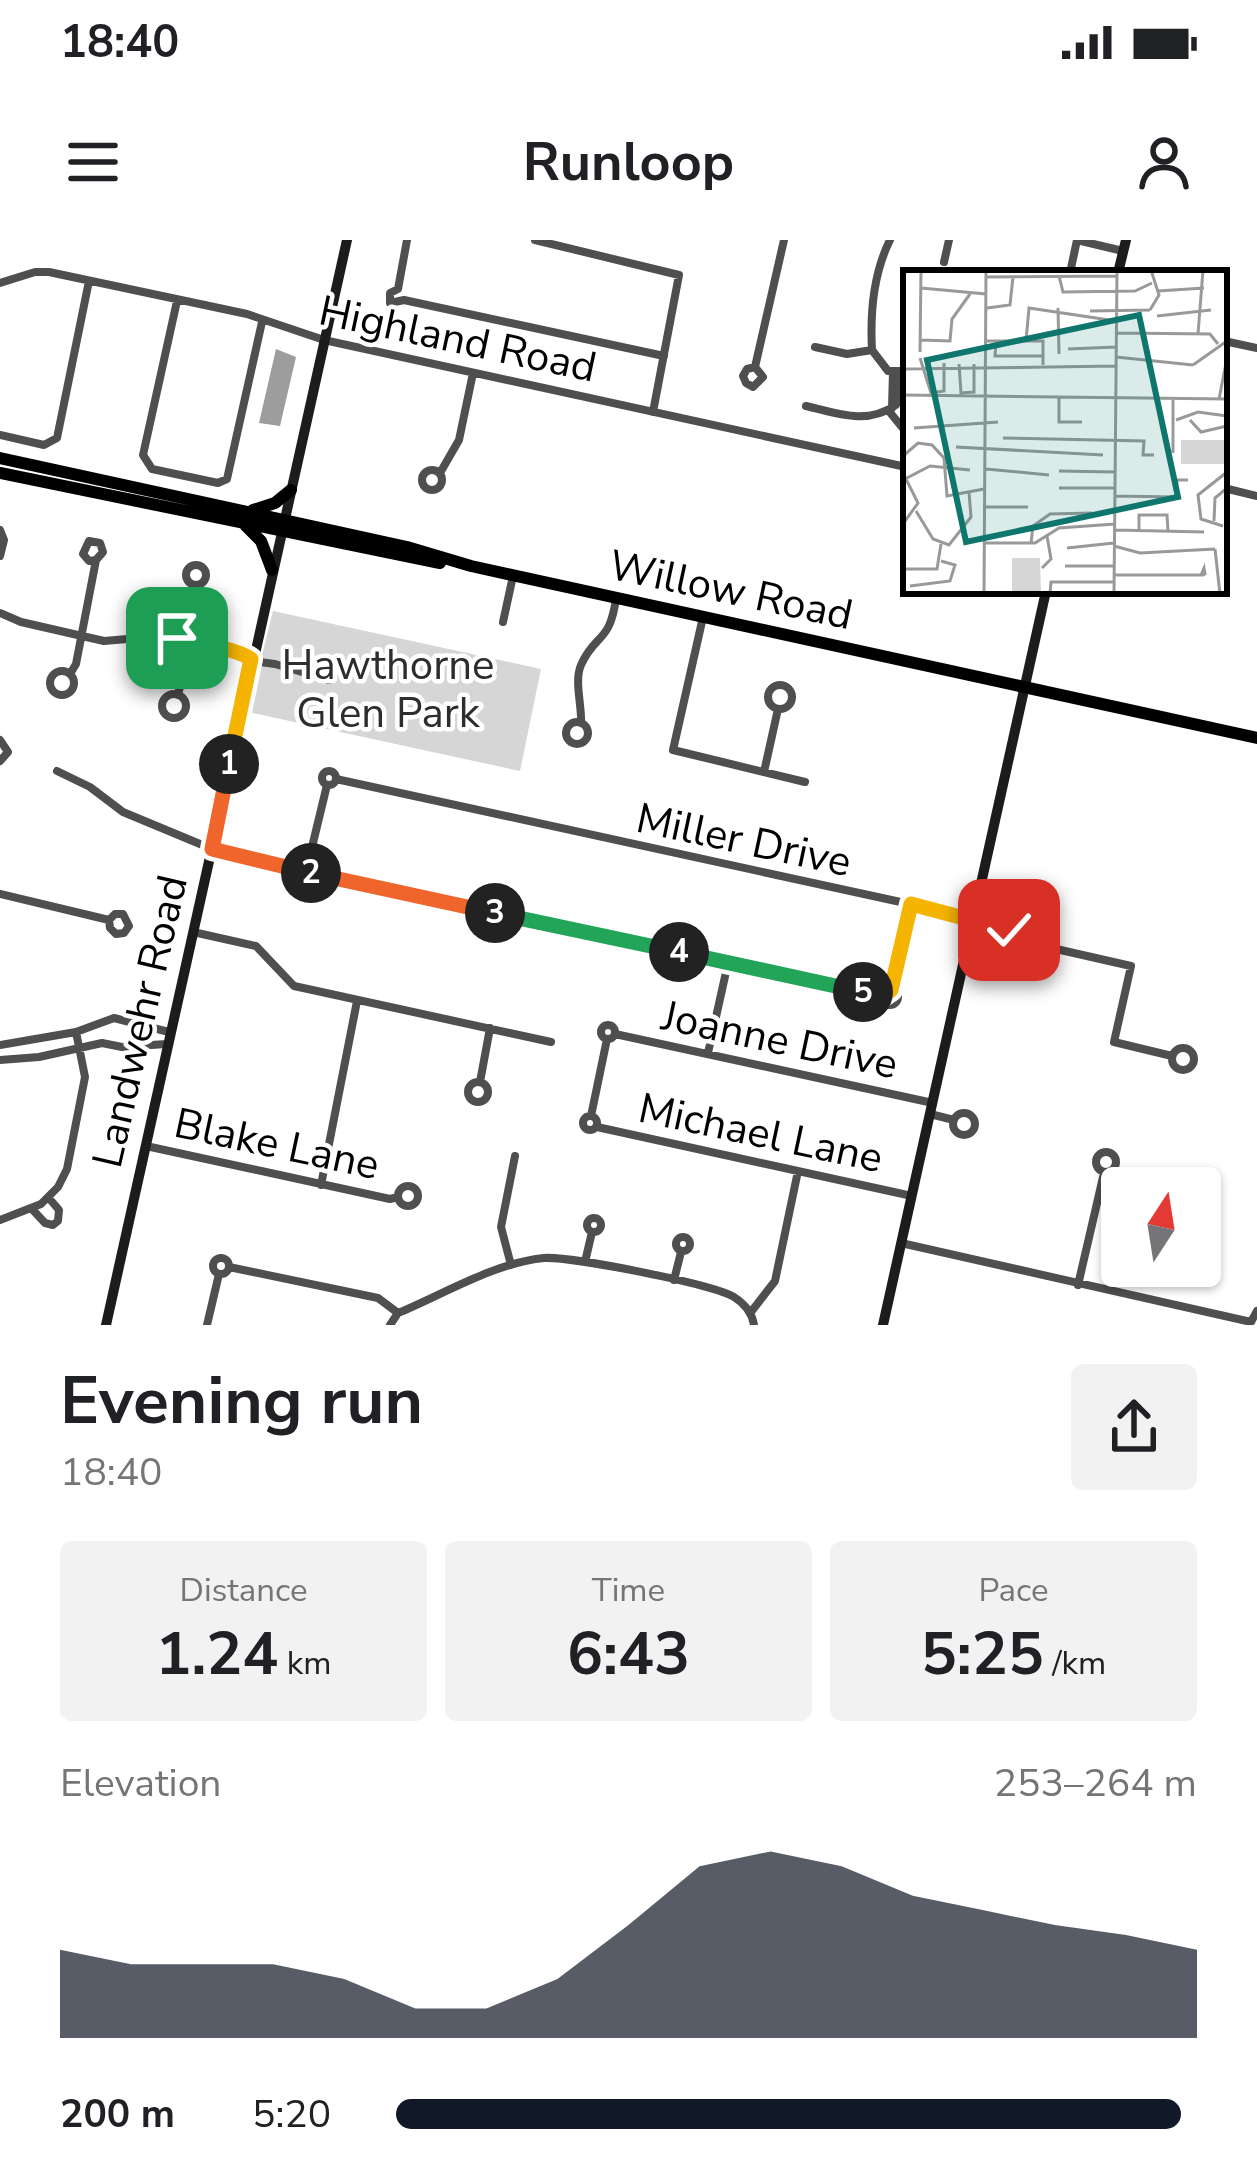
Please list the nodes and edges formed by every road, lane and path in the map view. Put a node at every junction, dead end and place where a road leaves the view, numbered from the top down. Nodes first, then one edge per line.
1 (347, 240) edge
2 (407, 240) edge
3 (536, 240) edge
4 (784, 240) edge
5 (890, 240) edge
6 (949, 240) edge
7 (1076, 240) edge
8 (586, 245) edge
9 (1125, 246) edge
10 (944, 262) dead end
11 (1071, 270) edge
12 (89, 281) junction
13 (0, 284) edge
14 (176, 301) junction
15 (262, 322) junction
16 (324, 340) junction
17 (1227, 341) edge
18 (814, 347) dead end
19 (1257, 348) edge
20 (872, 350) junction
21 (664, 356) junction
22 (755, 367) dead end
23 (900, 371) edge
24 (473, 373) junction
25 (806, 406) dead end
26 (890, 409) junction
27 (652, 412) junction
28 (903, 428) edge
29 (5, 436) edge
30 (0, 458) edge
31 (903, 466) edge
32 (0, 472) edge
33 (440, 473) dead end
34 (1227, 489) edge
35 (290, 490) junction
36 (1257, 496) edge
37 (242, 517) junction
38 (283, 526) junction
39 (0, 530) edge
40 (0, 556) edge
41 (96, 560) dead end
42 (272, 570) junction
43 (514, 575) junction
44 (200, 585) dead end
45 (1045, 594) edge
46 (616, 598) junction
47 (0, 614) edge
48 (703, 617) junction
49 (503, 622) dead end
50 (82, 636) junction
51 (191, 641) junction
52 (249, 659) junction
53 (70, 674) dead end
54 (329, 680) dead end
55 (1024, 686) junction
56 (178, 695) dead end
57 (778, 709) dead end
58 (581, 723) dead end
59 (1257, 737) edge
60 (0, 740) edge
61 (0, 761) edge
62 (57, 771) dead end
63 (764, 772) junction
64 (805, 782) dead end
65 (212, 849) junction
66 (306, 872) junction
67 (0, 894) edge
68 (911, 904) junction
69 (973, 919) junction
70 (109, 920) dead end
71 (191, 932) junction
72 (728, 963) junction
73 (357, 1000) junction
74 (490, 1028) junction
75 (76, 1031) junction
76 (167, 1038) junction
77 (550, 1042) dead end
78 (0, 1045) edge
79 (80, 1049) junction
80 (708, 1053) junction
81 (1172, 1056) dead end
82 (0, 1060) edge
83 (601, 1066) joint
84 (480, 1082) dead end
85 (931, 1108) junction
86 (954, 1120) dead end
87 (144, 1146) junction
88 (515, 1156) dead end
89 (798, 1172) junction
90 (321, 1185) junction
91 (1101, 1186) edge
92 (912, 1196) junction
93 (48, 1197) junction
94 (398, 1197) dead end
95 (32, 1209) junction
96 (0, 1220) edge
97 (592, 1232) dead end
98 (902, 1243) junction
99 (681, 1252) dead end
100 (585, 1262) junction
101 (511, 1265) junction
102 (674, 1280) junction
103 (1078, 1285) junction
104 (1257, 1311) edge
105 (752, 1312) junction
106 (398, 1313) junction
107 (106, 1325) edge
108 (207, 1325) edge
109 (390, 1325) edge
110 (754, 1325) edge
111 (883, 1325) edge

1 - 16 main road, Landwehr Road
2 - 21 street
3 - 8 street
4 - 22 street
5 - 20 street
6 - 10 street
7 - 9 street
7 - 11 street
8 - 21 street
12 - 13 street, Highland Road
12 - 14 street, Highland Road
12 - 29 street
14 - 15 street, Highland Road
14 - 15 street
15 - 16 street, Highland Road
16 - 24 street, Highland Road
16 - 35 main road, Landwehr Road
17 - 19 street
18 - 20 street
20 - 23 street
21 - 27 street
23 - 26 street
24 - 27 street, Highland Road
24 - 33 street
25 - 26 street
26 - 28 street
27 - 31 street, Highland Road
30 - 37 main road, Willow Road
32 - 37 main road, Willow Road
34 - 36 street
35 - 37 main road
35 - 38 main road, Landwehr Road
37 - 38 main road, Willow Road
37 - 42 main road
38 - 42 main road, Landwehr Road
38 - 43 main road, Willow Road
39 - 40 street
41 - 50 street
42 - 52 main road, Landwehr Road
43 - 46 main road, Willow Road
43 - 49 street
44 - 51 street
45 - 55 main road
46 - 48 main road, Willow Road
46 - 58 street
47 - 50 street
48 - 55 main road, Willow Road
48 - 63 street
50 - 51 street
50 - 53 street
51 - 52 street
51 - 56 street
52 - 54 street
52 - 65 main road, Landwehr Road
55 - 59 main road, Willow Road
55 - 69 main road
57 - 63 street
60 - 61 street
62 - 65 street
63 - 64 street
65 - 66 street
65 - 71 main road, Landwehr Road
66 - 68 street, Miller Drive
66 - 72 street
67 - 70 street
68 - 69 street, Miller Drive
68 - 72 street
69 - 81 street, Miller Drive
69 - 85 main road
71 - 73 street
71 - 76 main road, Landwehr Road
72 - 80 street
73 - 74 street
73 - 90 street
74 - 77 street
74 - 84 street
75 - 76 street
75 - 78 street
75 - 79 street
76 - 79 street
76 - 87 main road, Landwehr Road
79 - 82 street
79 - 93 street
80 - 83 street, Joanne Drive
80 - 85 street, Joanne Drive
83 - 89 street, Michael Lane
85 - 86 street, Joanne Drive
85 - 92 main road
87 - 90 street, Blake Lane
87 - 107 main road, Landwehr Road
88 - 101 street
89 - 92 street, Michael Lane
89 - 105 street
90 - 94 street, Blake Lane
91 - 103 street
92 - 98 main road
93 - 95 street
93 - 95 street
95 - 96 street
97 - 100 street
98 - 103 street
98 - 111 main road
99 - 102 street
100 - 101 street
100 - 102 street
101 - 106 street
102 - 105 street
103 - 104 street
105 - 110 street
106 - 108 street
106 - 109 street

